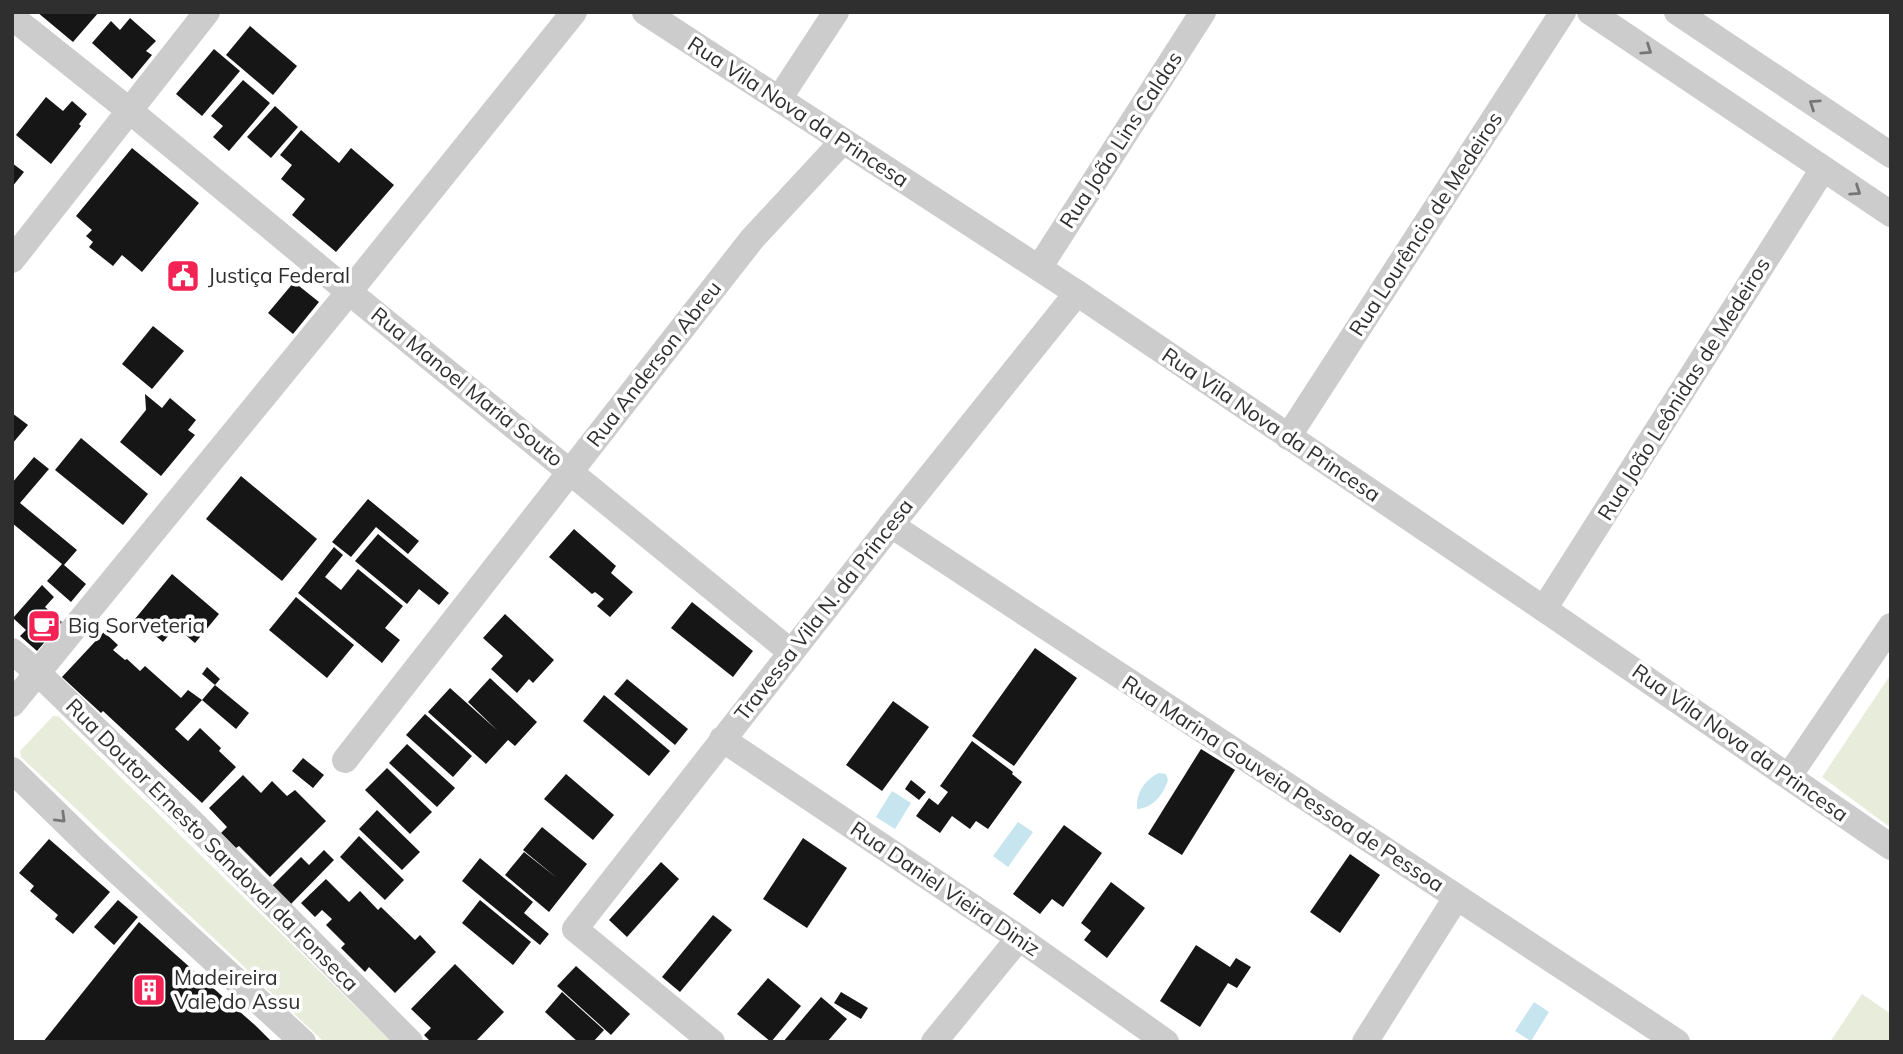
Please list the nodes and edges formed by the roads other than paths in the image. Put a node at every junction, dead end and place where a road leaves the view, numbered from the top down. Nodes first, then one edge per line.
1 (207, 12) edge
2 (574, 12) edge
3 (645, 12) edge
4 (836, 12) edge
5 (1203, 12) edge
6 (1563, 12) edge
7 (1590, 12) edge
8 (1677, 12) edge
9 (12, 17) edge
10 (779, 99) junction
11 (130, 111) junction
12 (843, 141) junction
13 (1891, 155) edge
14 (1823, 169) junction
15 (1891, 214) edge
16 (12, 260) edge
17 (1039, 268) junction
18 (349, 292) junction
19 (1077, 293) junction
20 (1288, 437) junction
21 (571, 471) junction
22 (891, 525) junction
23 (1544, 609) junction
24 (1891, 626) edge
25 (12, 651) edge
26 (791, 652) junction
27 (39, 674) junction
28 (12, 704) edge
29 (722, 739) junction
30 (345, 760) dead end
31 (12, 770) edge
32 (1789, 776) junction
33 (1891, 847) edge
34 (1457, 898) junction
35 (1019, 939) junction
36 (303, 1042) edge
37 (410, 1042) edge
38 (712, 1042) edge
39 (934, 1042) edge
40 (1166, 1042) edge
41 (1365, 1042) edge
42 (1677, 1042) edge

1 - 11 street
2 - 18 street
3 - 10 street, Rua Vila Nova da Princesa
4 - 10 street
5 - 17 street, Rua João Lins Caldas
6 - 20 street, Rua Lourêncio de Medeiros
7 -> 14 street
13 -> 8 street
9 - 11 street, Rua Manoel Maria Souto
10 - 12 street, Rua Vila Nova da Princesa
11 - 16 street
11 - 18 street, Rua Manoel Maria Souto
12 - 17 street, Rua Vila Nova da Princesa
12 - 21 street, Rua Anderson Abreu
14 -> 15 street
14 - 23 street, Rua João Leônidas de Medeiros
17 - 19 street, Rua Vila Nova da Princesa
18 - 21 street, Rua Manoel Maria Souto
18 - 27 street
19 - 20 street, Rua Vila Nova da Princesa
19 - 22 street, Travessa Vila N. da Princesa
20 - 23 street, Rua Vila Nova da Princesa
21 - 26 street, Rua Manoel Maria Souto
21 - 30 street, Rua Anderson Abreu
22 - 26 street, Travessa Vila N. da Princesa
22 - 34 street, Rua Marina Gouveia Pessoa de Pessoa
23 - 32 street, Rua Vila Nova da Princesa
24 - 32 street
25 - 27 street, Rua Doutor Ernesto Sandoval da Fonseca
26 - 29 street, Travessa Vila N. da Princesa
27 - 28 street
27 - 37 street, Rua Doutor Ernesto Sandoval da Fonseca
29 - 35 street, Rua Daniel Vieira Diniz
29 - 38 street, Travessa Vila N. da Princesa
31 -> 36 street
32 - 33 street, Rua Vila Nova da Princesa
34 - 41 street
34 - 42 street, Rua Marina Gouveia Pessoa de Pessoa
35 - 39 street
35 - 40 street, Rua Daniel Vieira Diniz

